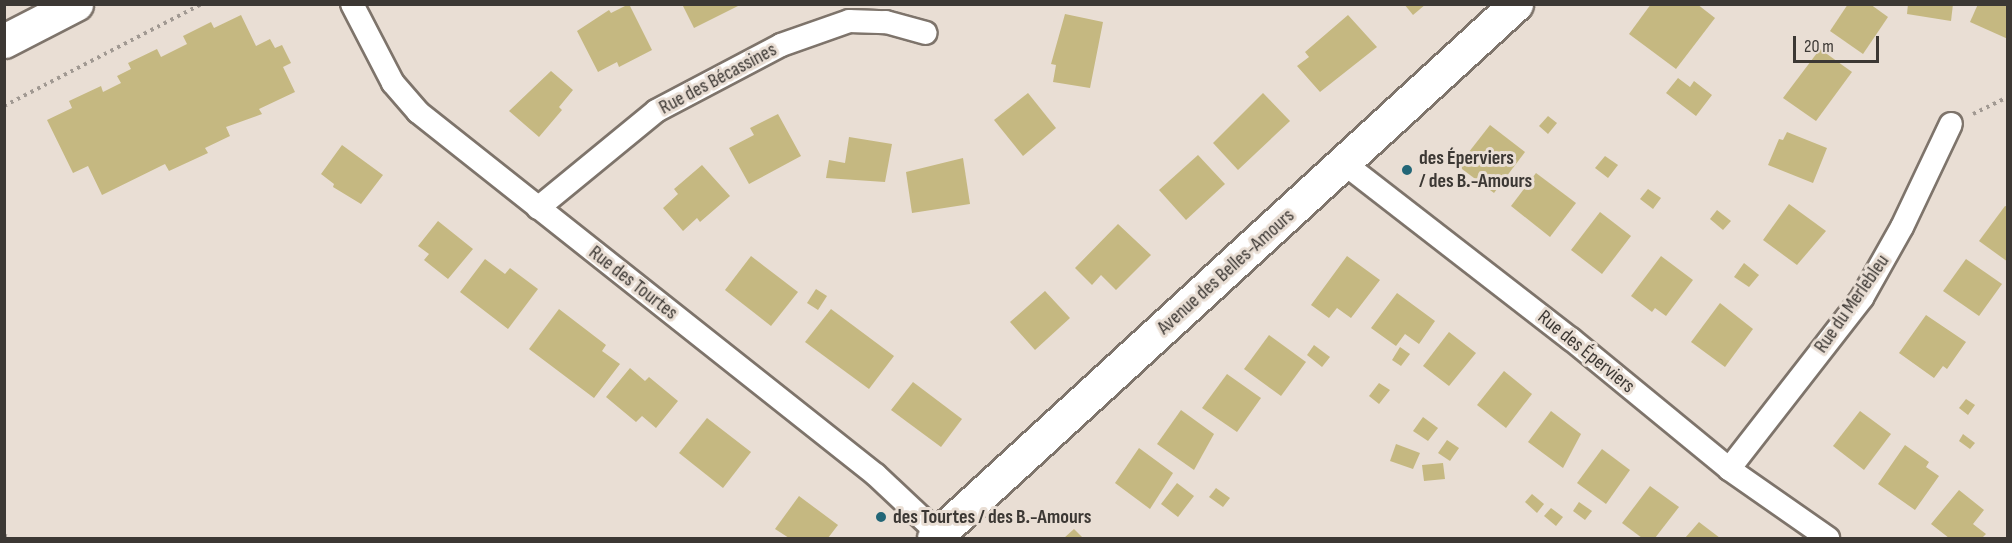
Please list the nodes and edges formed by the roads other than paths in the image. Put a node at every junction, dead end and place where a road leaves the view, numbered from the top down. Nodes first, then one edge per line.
1 (76, 4) edge
2 (352, 4) edge
3 (1516, 4) edge
4 (926, 33) dead end
5 (4, 41) edge
6 (1951, 124) road end
7 (1345, 164) junction
8 (538, 208) junction
9 (1729, 469) junction
10 (939, 537) edge
11 (1828, 538) edge

1 - 5 street
2 - 8 street, Rue des Tourtes
3 - 7 street, Avenue des Belles-Amours
4 - 8 street, Rue des Bécassines
6 - 9 street, Rue du Merlebleu
7 - 9 street, Rue des Éperviers
7 - 10 street, Avenue des Belles-Amours
8 - 10 street, Rue des Tourtes
9 - 11 street, Rue des Éperviers

